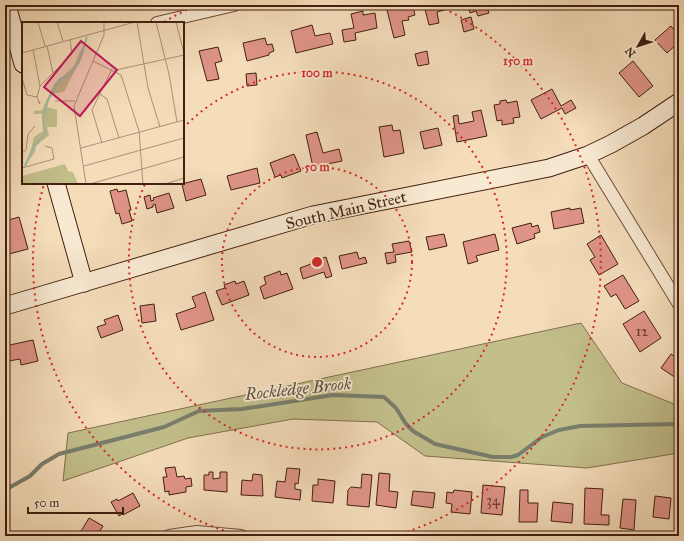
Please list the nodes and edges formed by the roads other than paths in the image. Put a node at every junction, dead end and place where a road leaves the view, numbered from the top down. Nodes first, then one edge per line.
1 (6, 5) edge
2 (234, 5) edge
3 (160, 22) edge
4 (22, 57) edge
5 (679, 102) edge
6 (588, 155) junction
7 (56, 184) edge
8 (84, 283) junction
9 (679, 304) edge
10 (5, 306) edge
11 (169, 536) edge
12 (241, 536) edge

1 - 4 main road
2 - 3 street
5 - 6 main road, South Main Street
6 - 8 main road, South Main Street
6 - 9 street
7 - 8 main road
8 - 10 main road, South Main Street
11 - 12 street

